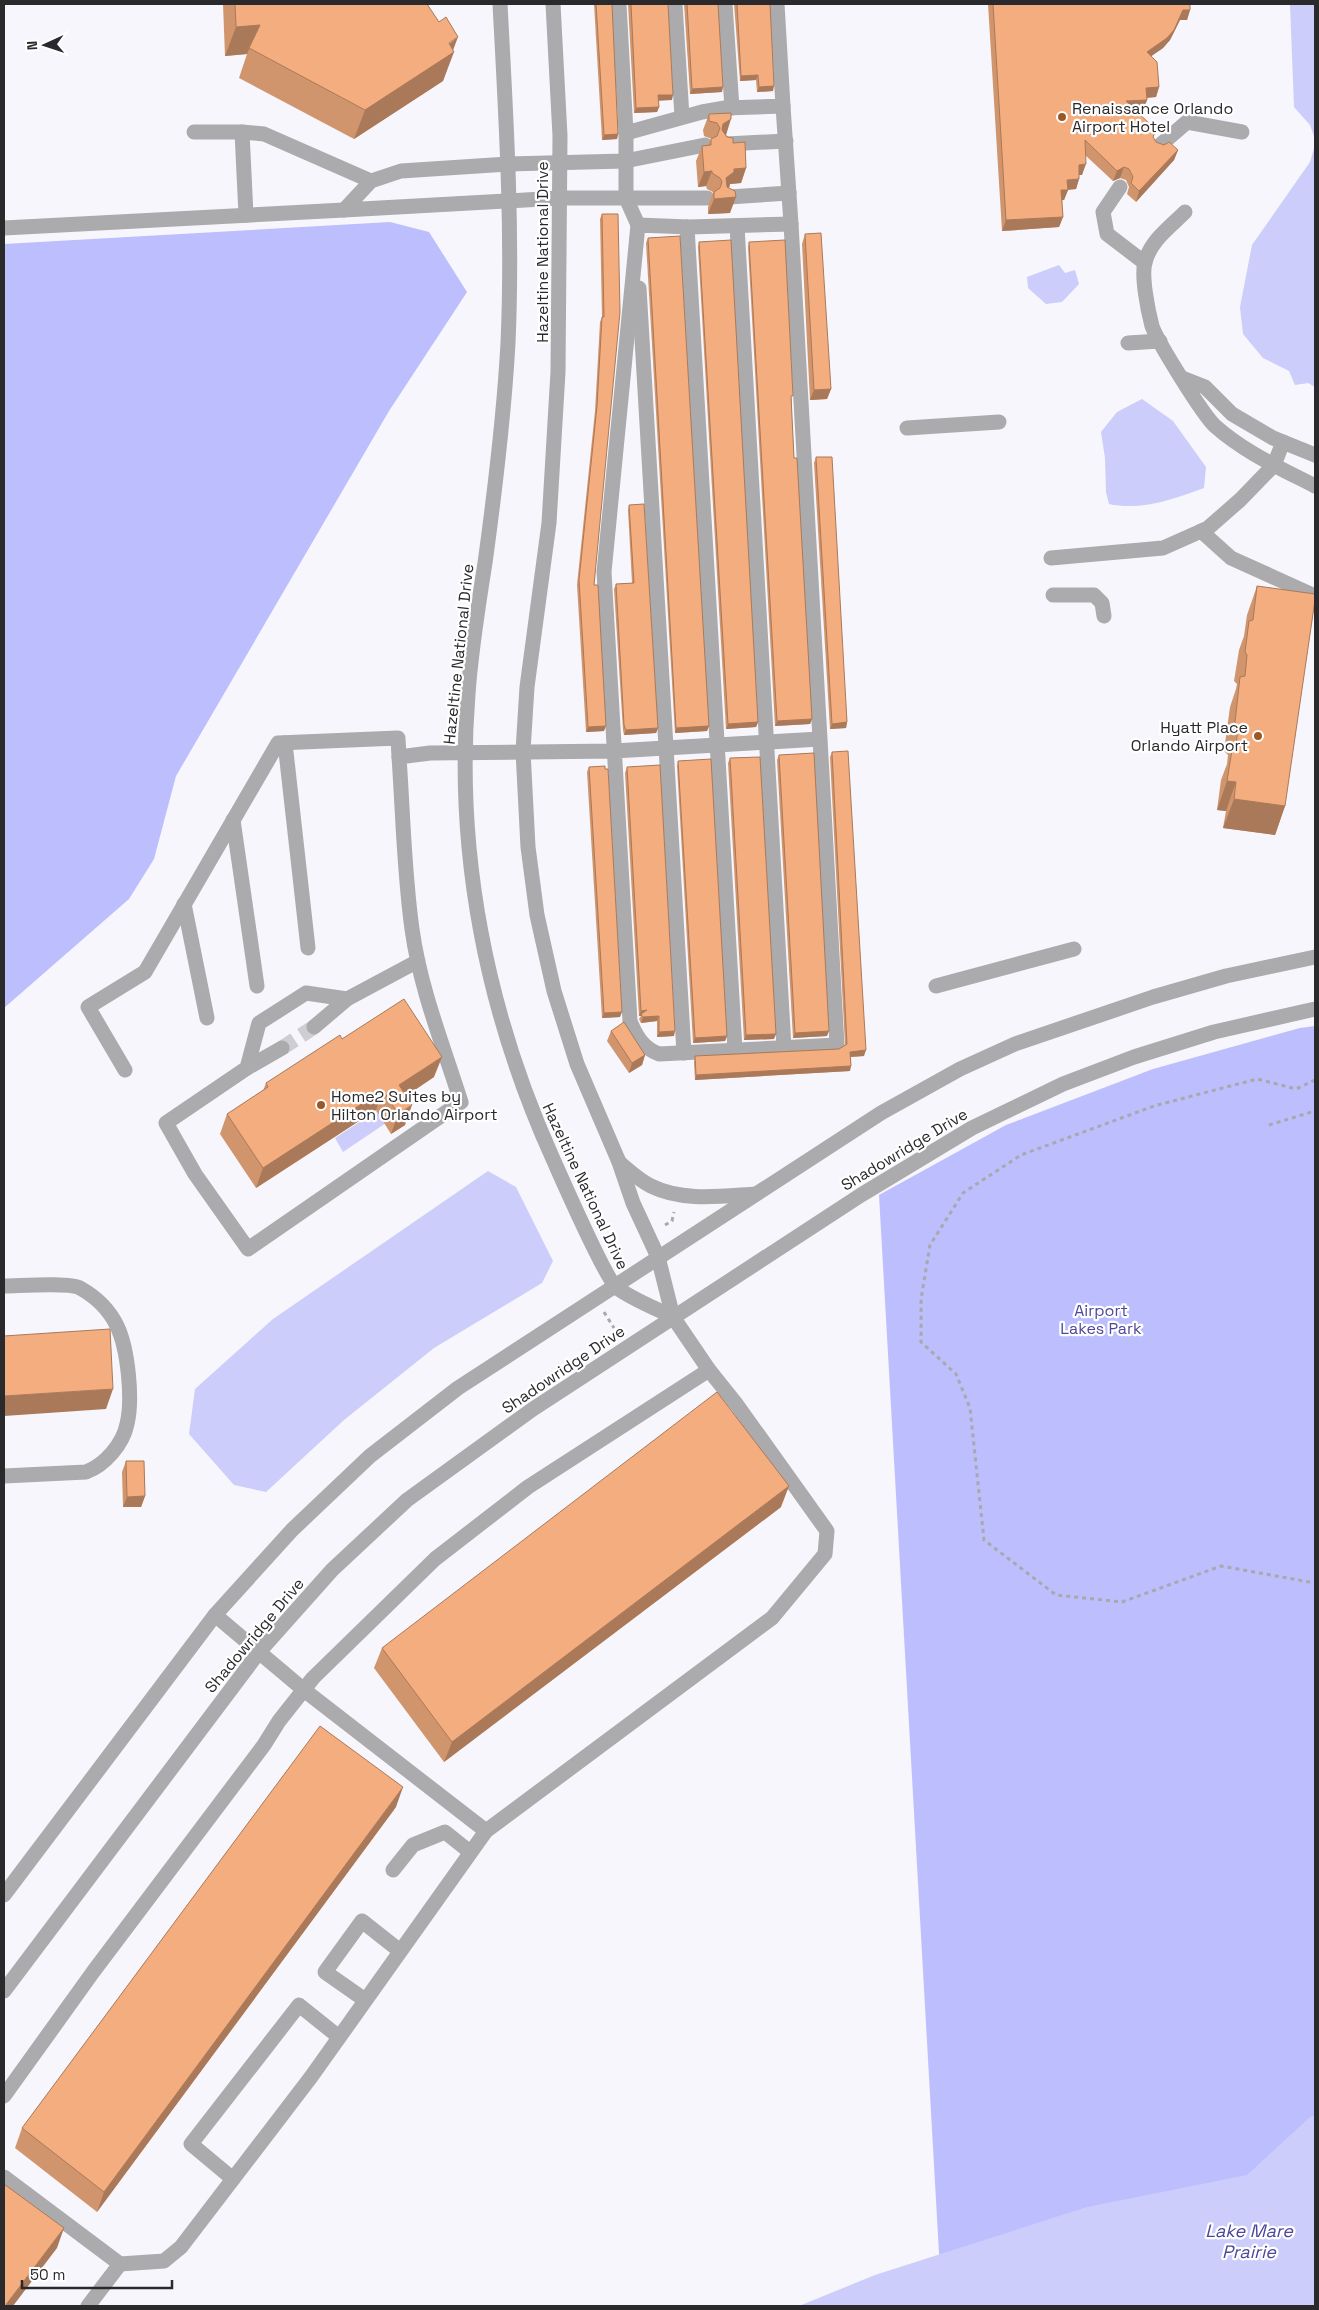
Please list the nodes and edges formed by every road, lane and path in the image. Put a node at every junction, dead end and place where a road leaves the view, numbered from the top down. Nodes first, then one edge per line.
1 (500, 4) edge
2 (552, 4) edge
3 (619, 4) edge
4 (675, 4) edge
5 (725, 4) edge
6 (777, 4) edge
7 (783, 106) junction
8 (732, 108) junction
9 (682, 117) junction
10 (194, 132) dead end
11 (242, 132) junction
12 (1242, 132) dead end
13 (626, 133) junction
14 (786, 141) junction
15 (726, 144) edge
16 (704, 145) edge
17 (1159, 146) edge
18 (624, 161) junction
19 (560, 163) junction
20 (508, 164) junction
21 (371, 181) junction
22 (1120, 187) dead end
23 (789, 193) junction
24 (729, 197) edge
25 (560, 198) junction
26 (626, 198) junction
27 (707, 198) dead end
28 (509, 200) junction
29 (344, 210) junction
30 (1185, 212) dead end
31 (246, 215) junction
32 (791, 224) junction
33 (737, 226) junction
34 (686, 227) junction
35 (4, 228) edge
36 (637, 232) junction
37 (1145, 264) junction
38 (1160, 341) junction
39 (1128, 343) dead end
40 (1182, 378) junction
41 (999, 422) dead end
42 (907, 428) dead end
43 (1283, 442) junction
44 (1315, 455) edge
45 (1274, 465) junction
46 (1315, 486) edge
47 (1201, 531) junction
48 (1051, 558) dead end
49 (1053, 595) dead end
50 (1315, 596) edge
51 (1104, 616) dead end
52 (820, 739) junction
53 (285, 742) junction
54 (766, 742) junction
55 (717, 745) junction
56 (666, 748) junction
57 (614, 751) junction
58 (523, 752) junction
59 (465, 753) junction
60 (399, 757) junction
61 (233, 820) junction
62 (184, 904) junction
63 (308, 948) dead end
64 (1074, 949) dead end
65 (1315, 958) edge
66 (418, 961) junction
67 (257, 986) dead end
68 (936, 986) dead end
69 (347, 999) junction
70 (1315, 1009) edge
71 (207, 1018) dead end
72 (314, 1027) tunnel mouth
73 (282, 1048) tunnel mouth
74 (784, 1048) junction
75 (735, 1050) junction
76 (684, 1053) junction
77 (246, 1068) junction
78 (125, 1070) dead end
79 (1315, 1080) edge
80 (1315, 1111) edge
81 (1269, 1125) dead end
82 (620, 1162) junction
83 (757, 1194) junction
84 (674, 1212) dead end
85 (665, 1225) dead end
86 (658, 1257) junction
87 (4, 1286) edge
88 (614, 1286) junction
89 (604, 1312) dead end
90 (673, 1317) junction
91 (614, 1328) dead end
92 (708, 1370) junction
93 (4, 1476) edge
94 (1315, 1583) edge
95 (215, 1615) junction
96 (259, 1652) junction
97 (304, 1690) junction
98 (486, 1831) junction
99 (470, 1852) junction
100 (393, 1870) dead end
101 (4, 1895) edge
102 (400, 1951) junction
103 (4, 1991) edge
104 (365, 2000) junction
105 (339, 2037) junction
106 (4, 2096) edge
107 (4, 2177) edge
108 (232, 2179) junction
109 (120, 2264) junction
110 (88, 2306) edge

1 - 20 street, Hazeltine National Drive
2 - 19 street, Hazeltine National Drive
3 - 13 street
4 - 9 street
5 - 8 street
6 - 7 street
7 - 8 street
7 - 14 street
8 - 9 street
9 - 13 street
10 - 11 street
11 - 21 street
11 - 31 street
12 - 17 street
13 - 18 street
14 - 15 street
14 - 23 street
16 - 18 street
18 - 19 street
18 - 26 street
19 - 20 street
19 - 25 street, Hazeltine National Drive
20 - 21 street
20 - 28 street, Hazeltine National Drive
21 - 29 street
22 - 37 street
23 - 24 street
23 - 32 street
25 - 26 street
25 - 28 street
25 - 58 street, Hazeltine National Drive
26 - 27 street
26 - 36 street
28 - 29 street
28 - 59 street, Hazeltine National Drive
29 - 31 street
30 - 37 street
31 - 35 street
32 - 33 street
32 - 52 street
33 - 34 street
33 - 54 street
34 - 36 street
34 - 55 street
36 - 56 street
36 - 57 street
37 - 38 street
38 - 39 street
38 - 40 street
40 - 43 street
40 - 45 street
41 - 42 street
43 - 44 street
43 - 45 street
45 - 46 street
45 - 47 street
47 - 48 street
47 - 50 street
49 - 51 street
52 - 54 street
52 - 74 street
53 - 60 street
53 - 61 street
53 - 63 street
54 - 55 street
54 - 74 street
55 - 56 street
55 - 75 street
56 - 57 street
56 - 76 street
57 - 58 street
57 - 76 street
58 - 59 street
58 - 82 street, Hazeltine National Drive
59 - 60 street
59 - 88 street, Hazeltine National Drive
60 - 66 street
61 - 62 street
61 - 67 street
62 - 71 street
62 - 78 street
64 - 68 street
65 - 83 street
66 - 69 street
66 - 77 street
69 - 72 street
69 - 77 street
70 - 90 street, Shadowridge Drive
73 - 77 street
74 - 75 street
75 - 76 street
79 - 94 path
80 - 81 path
82 - 83 street
82 - 86 street, Hazeltine National Drive
83 - 86 street
84 - 85 path
86 - 88 street
86 - 90 street, Hazeltine National Drive
87 - 93 street
88 - 90 street, Hazeltine National Drive
88 - 95 street
89 - 91 path
90 - 92 street
90 - 96 street, Shadowridge Drive
92 - 97 street
92 - 98 street
95 - 96 street
95 - 101 street
96 - 97 street
96 - 103 street, Shadowridge Drive
97 - 98 street
97 - 106 street
98 - 99 street
99 - 100 street
99 - 102 street
102 - 104 street
102 - 104 street
104 - 105 street
105 - 108 street
105 - 108 street
107 - 109 street
108 - 109 street
109 - 110 street

